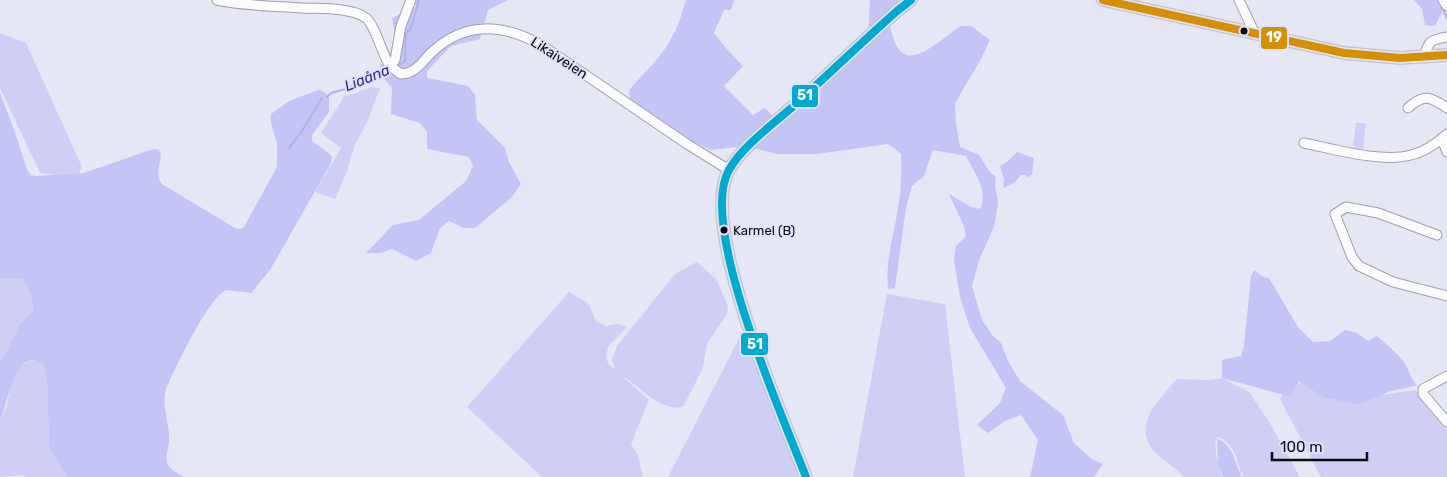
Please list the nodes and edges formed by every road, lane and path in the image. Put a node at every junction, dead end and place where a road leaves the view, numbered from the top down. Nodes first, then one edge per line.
1 (217, 0) edge
2 (411, 0) edge
3 (911, 0) edge
4 (1103, 0) edge
5 (1240, 0) edge
6 (1443, 0) edge
7 (1447, 6) edge
8 (1255, 34) junction
9 (1447, 37) edge
10 (1447, 55) edge
11 (1424, 58) junction
12 (390, 66) junction
13 (1408, 108) dead end
14 (1447, 108) edge
15 (1445, 136) edge
16 (1304, 143) dead end
17 (1447, 152) edge
18 (729, 170) junction
19 (1437, 235) dead end
20 (1447, 296) edge
21 (1447, 376) edge
22 (1447, 422) edge
23 (806, 477) edge

1 - 12 street
2 - 12 street
3 - 18 main road
4 - 8 main road
5 - 8 street
6 - 7 street
8 - 11 main road
9 - 11 street
10 - 11 main road
12 - 18 street, Likaiveien
13 - 14 street
15 - 16 street
15 - 17 street
18 - 23 main road
19 - 20 street
21 - 22 street

